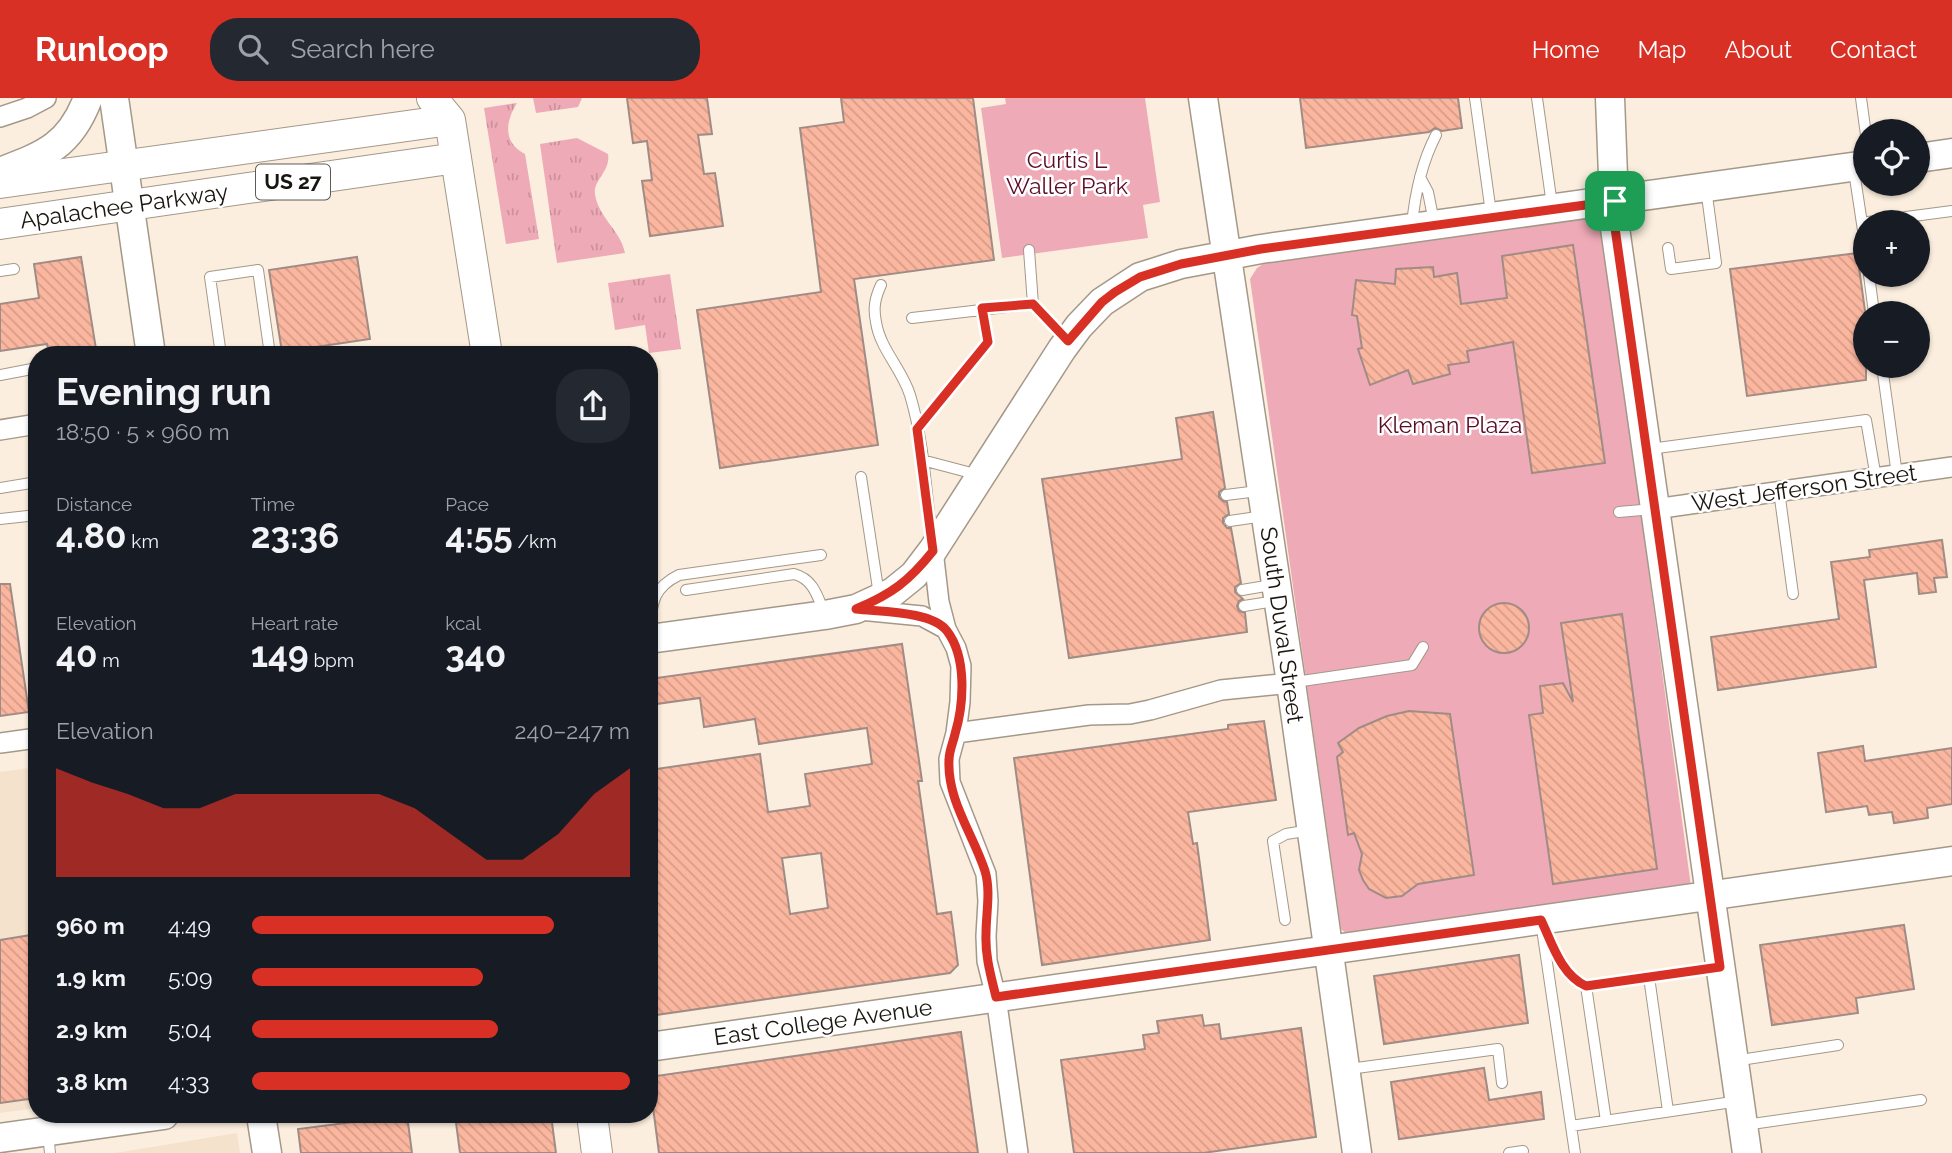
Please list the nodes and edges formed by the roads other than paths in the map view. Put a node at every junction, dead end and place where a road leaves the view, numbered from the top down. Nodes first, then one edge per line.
1 (46, 98) edge
2 (88, 98) edge
3 (114, 98) edge
4 (1203, 98) edge
5 (1475, 98) edge
6 (1537, 98) edge
7 (1610, 98) edge
8 (1861, 98) edge
9 (447, 105) edge
10 (0, 117) edge
11 (1864, 119) edge
12 (1436, 135) dead end
13 (1952, 153) edge
14 (1930, 156) edge
15 (457, 158) junction
16 (124, 166) junction
17 (1853, 167) edge
18 (0, 172) edge
19 (1420, 177) junction
20 (0, 183) edge
21 (1706, 187) junction
22 (1615, 201) junction
23 (129, 205) junction
24 (1553, 209) junction
25 (1952, 211) edge
26 (1930, 214) edge
27 (1492, 217) junction
28 (0, 224) edge
29 (1423, 227) junction
30 (1668, 248) dead end
31 (1029, 250) dead end
32 (1228, 255) junction
33 (14, 269) dead end
34 (0, 271) edge
35 (881, 285) dead end
36 (1033, 304) junction
37 (982, 308) junction
38 (912, 318) dead end
39 (1068, 341) junction
40 (150, 346) edge
41 (220, 346) edge
42 (269, 346) edge
43 (486, 346) edge
44 (28, 370) edge
45 (0, 375) edge
46 (1884, 378) edge
47 (28, 425) edge
48 (917, 429) junction
49 (0, 430) edge
50 (1647, 449) junction
51 (922, 460) junction
52 (1952, 467) edge
53 (979, 475) junction
54 (1897, 475) junction
55 (861, 477) dead end
56 (1875, 478) junction
57 (28, 483) edge
58 (0, 488) edge
59 (1779, 491) junction
60 (1226, 495) dead end
61 (1264, 503) junction
62 (1655, 509) junction
63 (1619, 512) dead end
64 (28, 515) edge
65 (0, 519) edge
66 (1230, 521) dead end
67 (933, 551) junction
68 (821, 555) dead end
69 (658, 590) edge
70 (686, 590) dead end
71 (1242, 590) dead end
72 (1278, 593) junction
73 (1793, 594) dead end
74 (868, 604) junction
75 (1244, 606) dead end
76 (825, 615) junction
77 (946, 629) junction
78 (658, 638) edge
79 (1423, 647) dead end
80 (1291, 683) junction
81 (956, 733) junction
82 (28, 739) edge
83 (0, 743) edge
84 (1311, 830) junction
85 (1952, 861) edge
86 (1710, 896) junction
87 (1285, 920) dead end
88 (1541, 920) junction
89 (1328, 950) junction
90 (1720, 967) junction
91 (1649, 977) junction
92 (1586, 986) junction
93 (996, 997) junction
94 (1838, 1045) dead end
95 (658, 1046) edge
96 (1734, 1061) junction
97 (1345, 1070) junction
98 (1502, 1083) dead end
99 (1921, 1100) dead end
100 (1668, 1111) junction
101 (1606, 1121) junction
102 (130, 1123) edge
103 (262, 1123) edge
104 (593, 1123) edge
105 (1571, 1126) junction
106 (1743, 1126) edge
107 (7, 1140) edge
108 (49, 1142) edge
109 (1523, 1151) edge
110 (267, 1153) edge
111 (597, 1153) edge
112 (1018, 1153) edge
113 (1357, 1153) edge
114 (1509, 1153) edge
115 (1575, 1153) edge

1 - 10 street
2 - 18 main road
3 - 16 main road
4 - 32 main road, South Duval Street
5 - 27 lane
6 - 24 lane
7 - 22 main road
8 - 11 lane
9 - 15 main road, US 27
9 - 16 main road, Apalachee Parkway / US 27
12 - 19 lane
13 - 14 main road
15 - 23 main road, Apalachee Parkway / US 27
15 - 43 main road, US 27
16 - 20 main road, Apalachee Parkway / US 27
16 - 23 main road
17 - 21 main road
19 - 29 lane
19 - 29 lane
21 - 22 main road
21 - 30 lane
22 - 24 main road
22 - 50 main road
23 - 28 main road, Apalachee Parkway / US 27
23 - 40 main road
24 - 27 main road
25 - 26 lane
27 - 29 main road
29 - 32 main road
31 - 36 lane
32 - 39 main road
32 - 61 main road, South Duval Street
33 - 34 lane
35 - 48 lane
36 - 37 lane
36 - 39 lane
37 - 38 lane
37 - 48 lane
39 - 53 main road
41 - 42 lane
44 - 45 lane
46 - 54 lane
47 - 49 street
48 - 51 lane
50 - 56 lane
50 - 62 main road
51 - 53 lane
51 - 67 lane
52 - 54 street, West Jefferson Street
53 - 67 main road
54 - 56 street, West Jefferson Street
55 - 74 lane
56 - 59 street, West Jefferson Street
57 - 58 lane
59 - 62 street, West Jefferson Street
59 - 73 lane
60 - 61 lane
61 - 66 lane
61 - 72 main road, South Duval Street
62 - 63 lane
62 - 86 main road
64 - 65 lane
67 - 74 main road
67 - 77 street
68 - 69 lane
70 - 76 lane
71 - 72 lane
72 - 75 lane
72 - 80 main road, South Duval Street
74 - 76 main road
74 - 77 street
76 - 78 main road
77 - 81 street
79 - 80 lane
80 - 81 street
80 - 84 main road, South Duval Street
81 - 93 street
82 - 83 street
84 - 87 lane
84 - 89 main road, South Duval Street
85 - 86 main road, East College Avenue
86 - 88 main road, East College Avenue
86 - 90 main road
88 - 89 main road, East College Avenue
88 - 92 lane
88 - 105 lane
89 - 93 main road, East College Avenue
89 - 97 main road, South Duval Street
90 - 91 lane
90 - 96 main road
91 - 92 lane
91 - 100 lane
92 - 101 lane
93 - 95 main road, East College Avenue
93 - 112 street
94 - 96 lane
96 - 106 main road
97 - 98 lane
97 - 113 main road, South Duval Street
99 - 106 lane
100 - 101 lane
100 - 106 lane
101 - 105 lane
102 - 108 main road
103 - 110 main road
104 - 111 main road
105 - 115 lane
107 - 108 main road
109 - 114 lane

